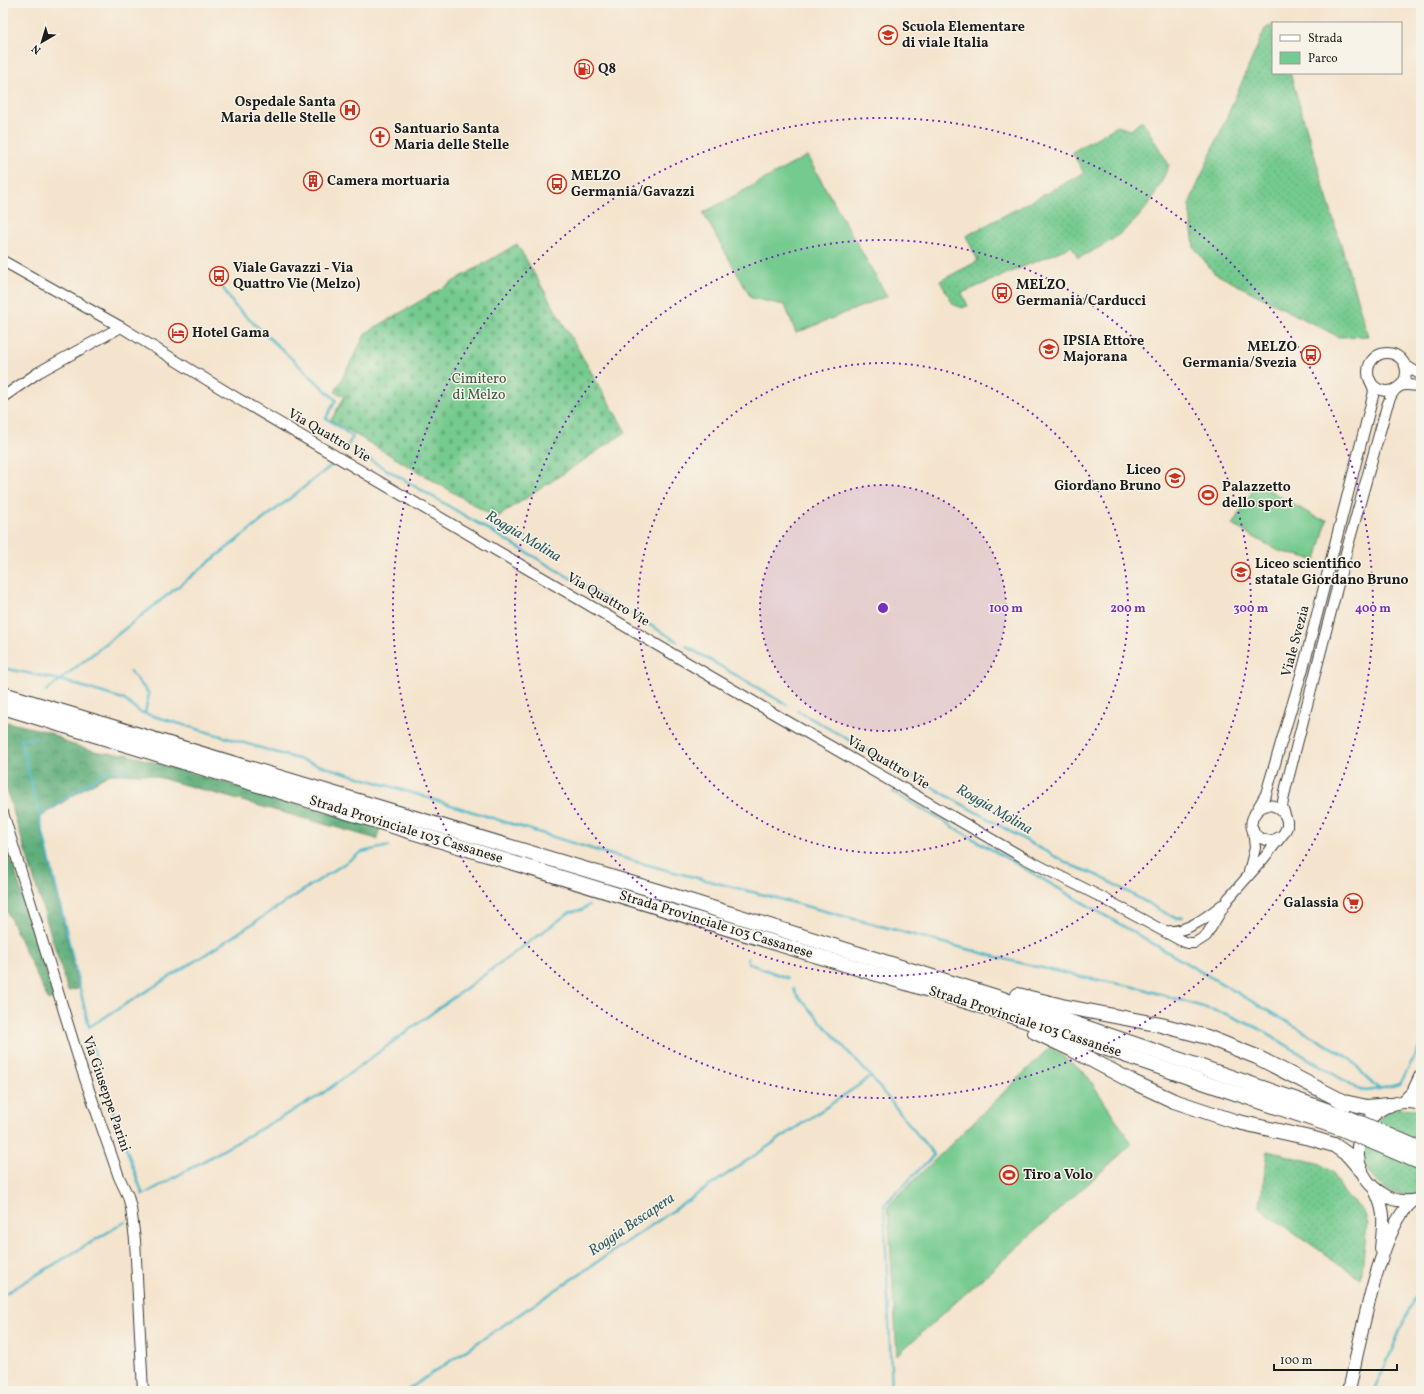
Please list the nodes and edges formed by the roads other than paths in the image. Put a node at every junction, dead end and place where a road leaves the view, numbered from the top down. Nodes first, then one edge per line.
1 (3, 261) edge
2 (121, 327) junction
3 (1404, 365) junction
4 (1421, 375) edge
5 (1370, 380) junction
6 (1421, 387) edge
7 (1397, 388) junction
8 (3, 397) edge
9 (3, 694) edge
10 (3, 707) edge
11 (3, 813) edge
12 (1255, 813) junction
13 (1284, 814) junction
14 (1253, 828) junction
15 (1283, 834) junction
16 (1246, 878) junction
17 (667, 894) junction
18 (1228, 900) junction
19 (1162, 931) junction
20 (825, 958) junction
21 (1421, 1075) edge
22 (1396, 1104) junction
23 (1421, 1104) edge
24 (1345, 1123) junction
25 (1421, 1149) edge
26 (1421, 1163) edge
27 (1361, 1170) junction
28 (1375, 1189) junction
29 (1417, 1200) edge
30 (1381, 1258) junction
31 (143, 1391) edge
32 (1349, 1391) edge

1 - 2 street, Via Quattro Vie
2 - 8 street
2 - 19 street, Via Quattro Vie
3 - 4 street
3 - 5 street
3 - 7 street
5 - 7 street
5 - 12 street, Viale Svezia
6 - 7 street
7 - 13 street, Viale Svezia
9 - 17 highway, Strada Provinciale 103 Cassanese
10 - 20 highway, Strada Provinciale 103 Cassanese
11 - 31 street, Via Giuseppe Parini
12 - 13 street
12 - 14 street, Viale Svezia
13 - 15 street, Viale Svezia
14 - 15 street
14 - 16 street, Viale Svezia
15 - 16 street, Viale Svezia
16 - 18 street, Viale Svezia
17 - 22 highway
17 - 24 highway, Strada Provinciale 103 Cassanese
18 - 19 street, Viale Svezia
18 - 19 street, Viale Svezia
20 - 24 highway, Strada Provinciale 103 Cassanese
20 - 27 highway
21 - 22 main road
22 - 23 main road
22 - 27 main road
24 - 25 highway, Strada Provinciale 103 Cassanese, bridge
24 - 26 highway, Strada Provinciale 103 Cassanese, bridge
27 - 28 main road
28 - 29 main road
28 - 30 main road
29 - 30 main road
30 - 32 main road

